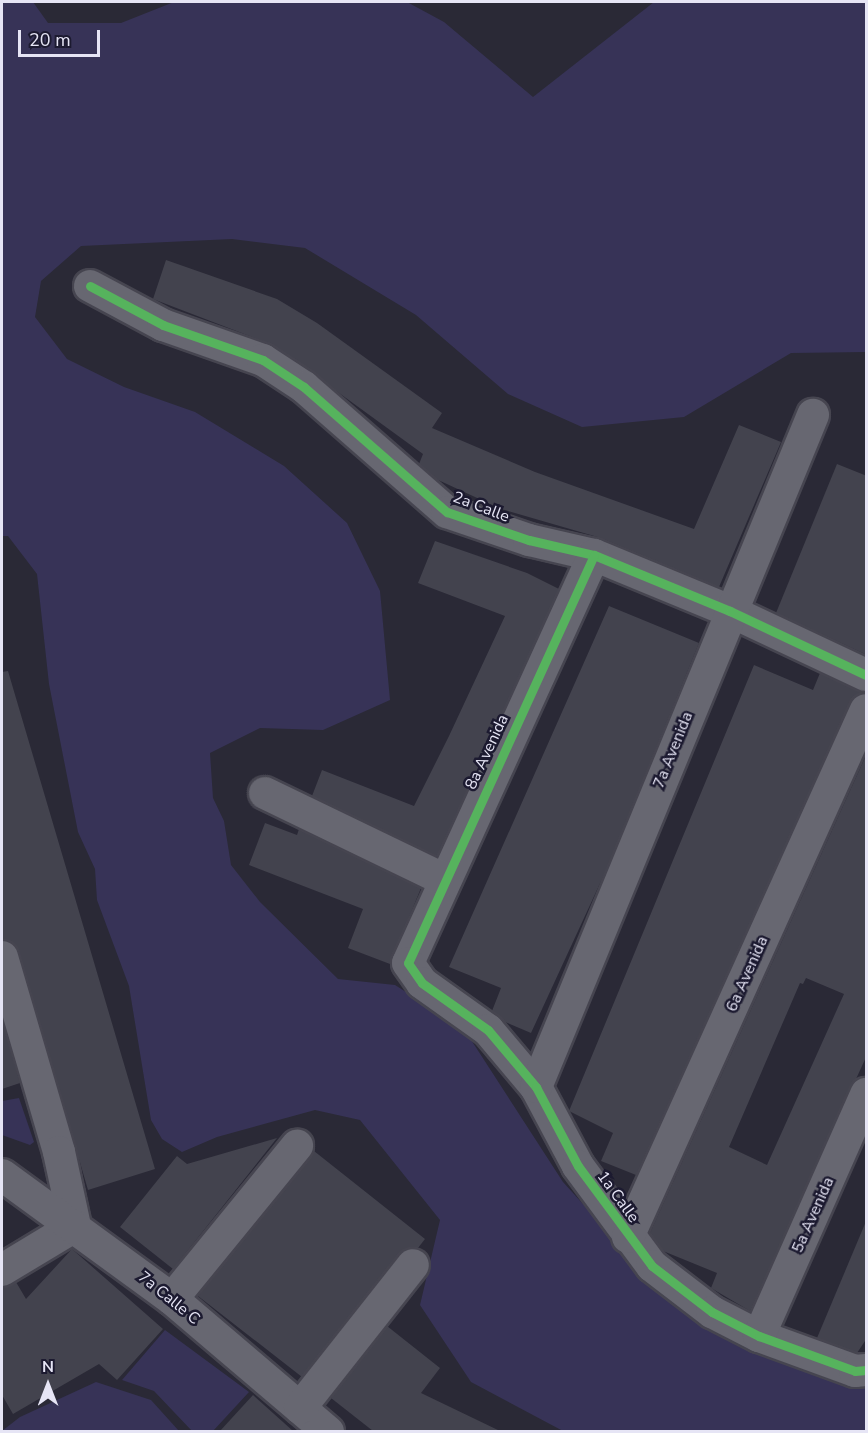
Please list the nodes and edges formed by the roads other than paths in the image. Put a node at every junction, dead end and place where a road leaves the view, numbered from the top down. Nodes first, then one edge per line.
1 (90, 286) dead end
2 (813, 415) dead end
3 (594, 555) junction
4 (730, 611) junction
5 (867, 675) edge
6 (867, 710) edge
7 (266, 794) dead end
8 (445, 880) junction
9 (2, 957) edge
10 (408, 963) joint
11 (536, 1087) junction
12 (867, 1094) edge
13 (297, 1146) dead end
14 (2, 1175) edge
15 (75, 1226) junction
16 (628, 1237) junction
17 (413, 1265) dead end
18 (2, 1270) edge
19 (172, 1299) junction
20 (759, 1335) junction
21 (867, 1370) edge
22 (300, 1408) junction
23 (328, 1431) edge

1 - 3 street, 2a Calle
2 - 4 street, 7a Avenida
3 - 4 street, 2a Calle
3 - 8 street, 8a Avenida
4 - 5 street, 2a Calle
4 - 11 street, 7a Avenida
6 - 16 street, 6a Avenida
7 - 8 street
8 - 10 street, 8a Avenida
9 - 15 street
10 - 11 street, 1a Calle
11 - 16 street, 1a Calle
12 - 20 street, 5a Avenida
13 - 19 street
14 - 15 street, 7a Calle C
15 - 18 street
15 - 19 street, 7a Calle C
16 - 20 street, 1a Calle
17 - 22 street
19 - 22 street, 7a Calle C
20 - 21 street, 1a Calle
22 - 23 street, 7a Calle C

